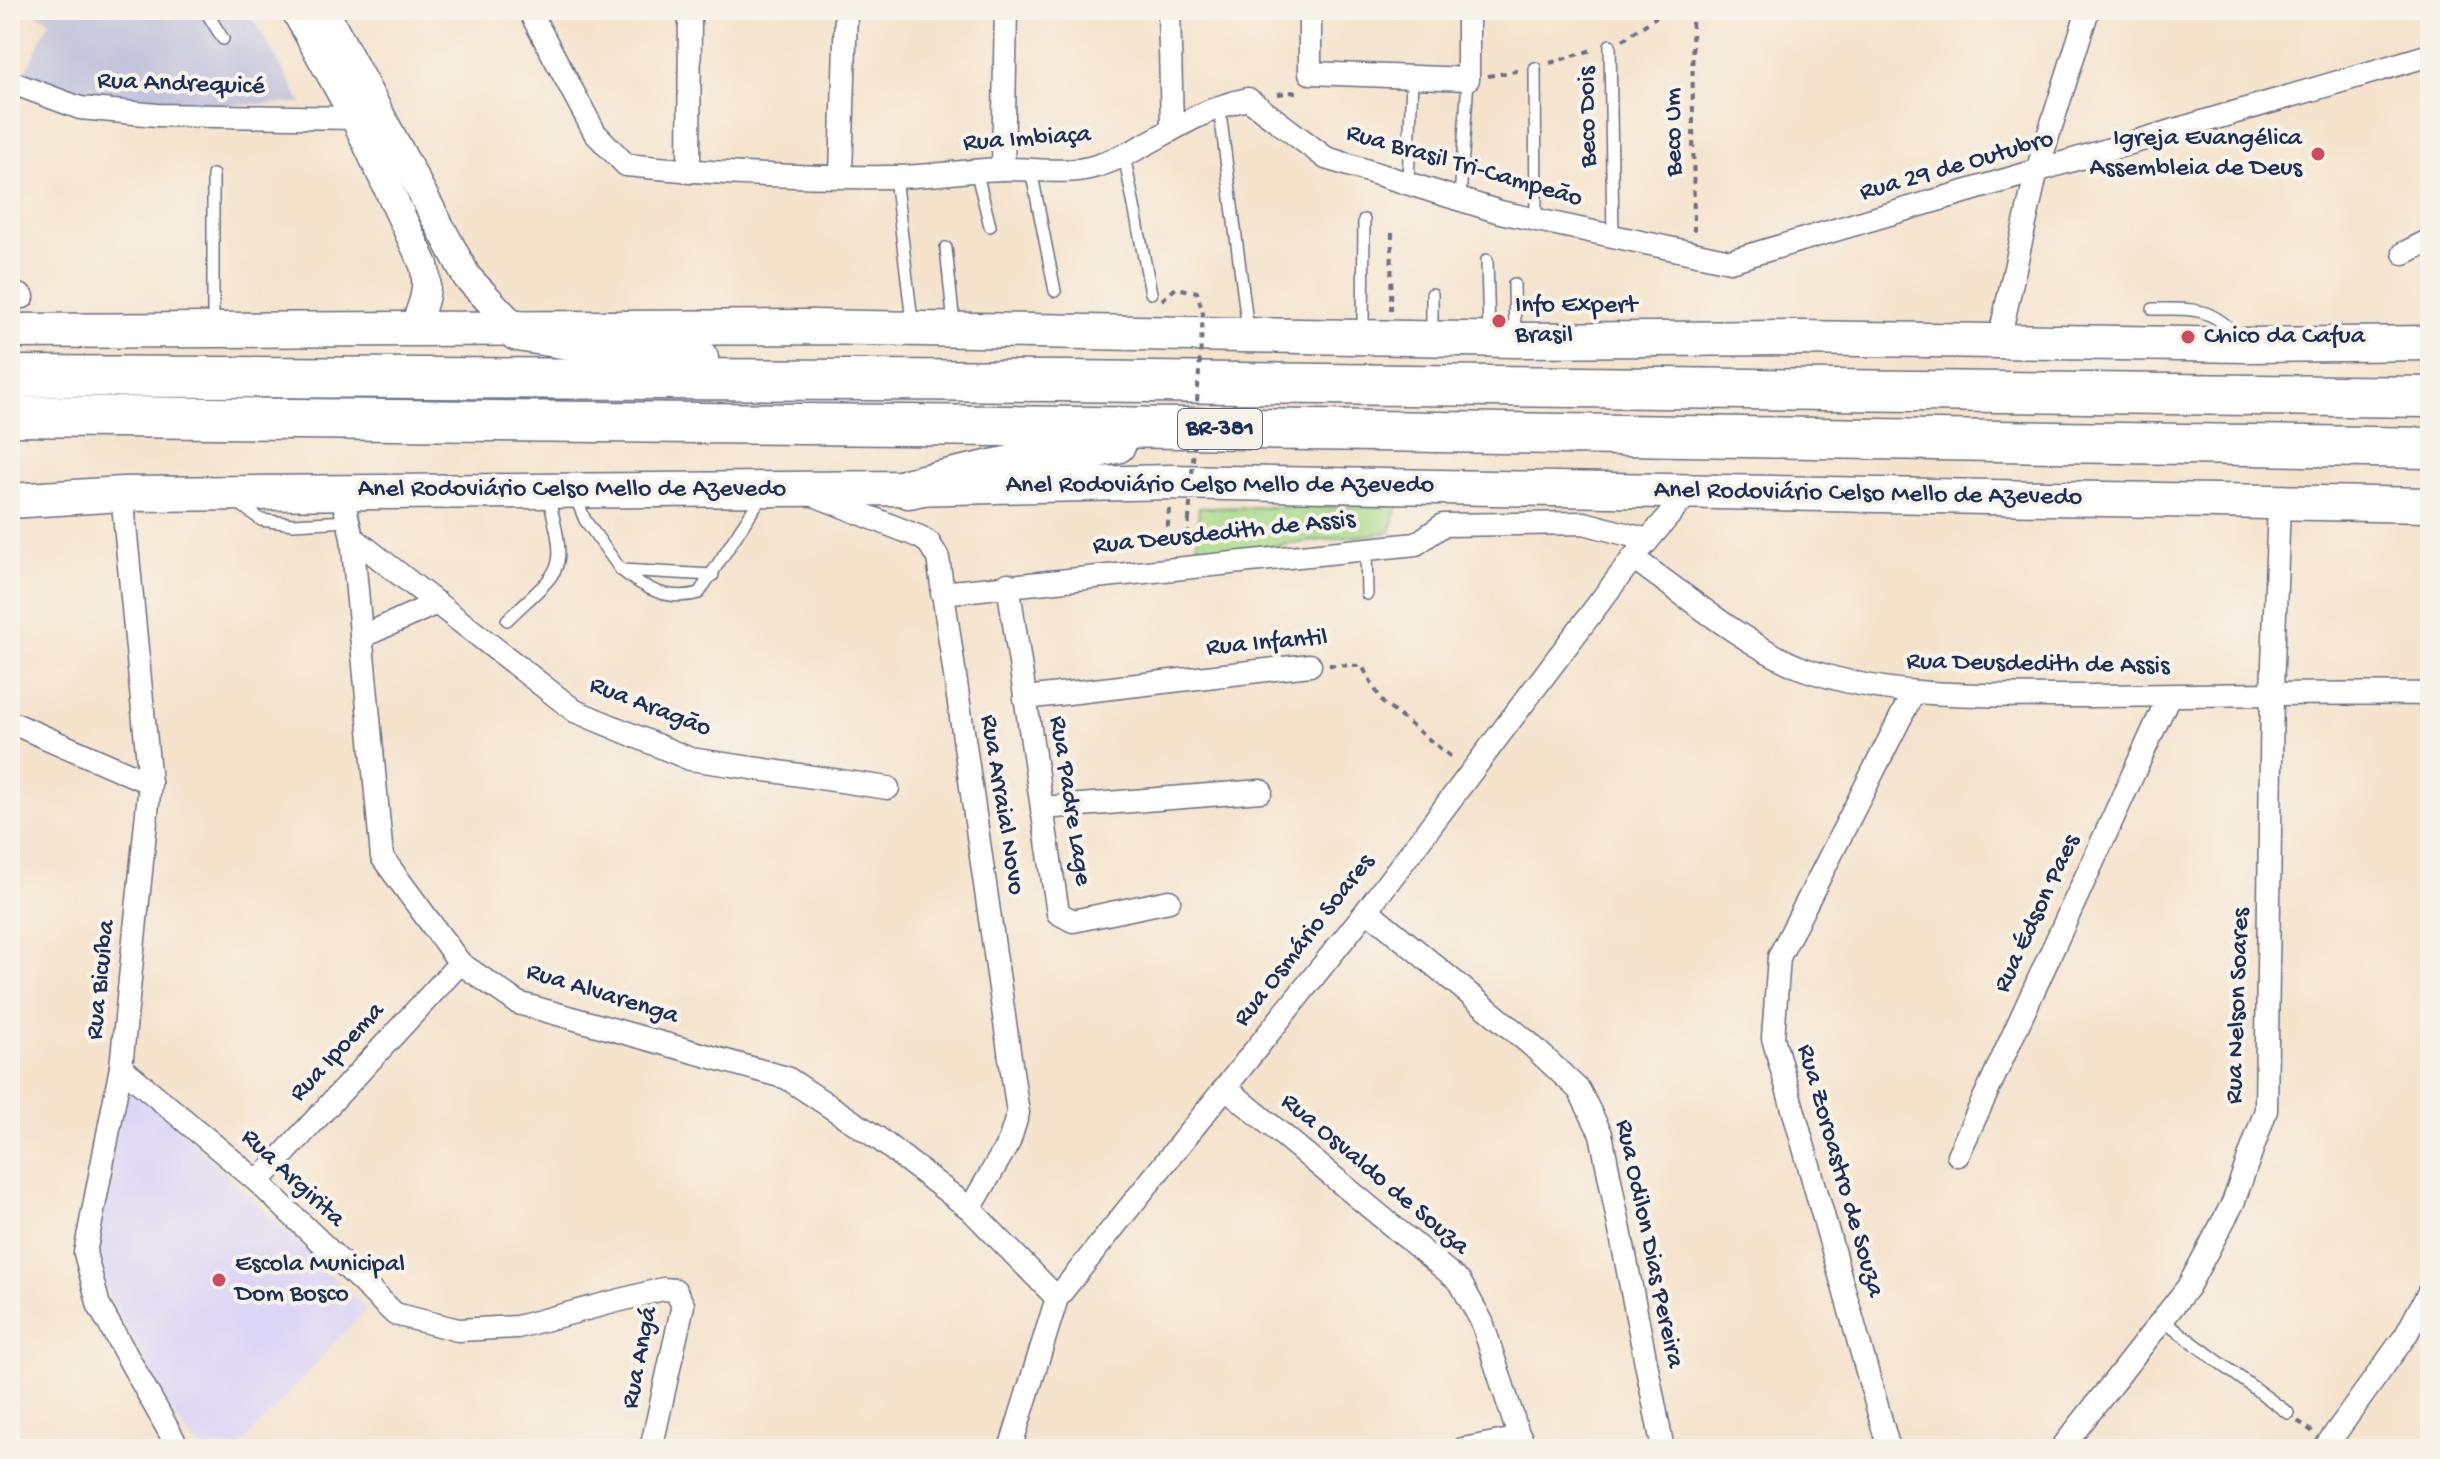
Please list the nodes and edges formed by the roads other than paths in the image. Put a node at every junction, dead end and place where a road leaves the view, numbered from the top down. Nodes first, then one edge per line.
1 (205, 10) edge
2 (295, 10) edge
3 (324, 10) edge
4 (529, 10) edge
5 (690, 10) edge
6 (846, 10) edge
7 (1006, 10) edge
8 (1169, 10) edge
9 (1310, 10) edge
10 (1468, 10) edge
11 (2088, 10) edge
12 (223, 39) dead end
13 (1610, 45) road end
14 (2430, 55) edge
15 (1535, 68) road end
16 (1412, 79) junction
17 (1468, 79) junction
18 (10, 82) edge
19 (1248, 99) joint
20 (1219, 104) junction
21 (355, 118) junction
22 (1172, 126) junction
23 (1124, 155) junction
24 (1003, 169) junction
25 (1031, 169) junction
26 (976, 170) junction
27 (689, 172) junction
28 (2036, 174) junction
29 (213, 175) dead end
30 (841, 175) junction
31 (895, 177) junction
32 (1408, 183) junction
33 (1460, 199) junction
34 (1364, 220) dead end
35 (1536, 220) junction
36 (990, 226) dead end
37 (1613, 236) junction
38 (2430, 240) edge
39 (946, 248) dead end
40 (2404, 253) dead end
41 (1487, 260) dead end
42 (1730, 261) joint
43 (1514, 284) dead end
44 (1055, 291) dead end
45 (1151, 293) dead end
46 (1432, 294) dead end
47 (2153, 309) dead end
48 (911, 313) dead end
49 (413, 328) junction
50 (213, 330) junction
51 (955, 330) junction
52 (10, 331) edge
53 (518, 331) junction
54 (1249, 335) junction
55 (1377, 337) junction
56 (1432, 338) junction
57 (1502, 340) junction
58 (1999, 340) junction
59 (2430, 343) edge
60 (2247, 345) junction
61 (10, 376) edge
62 (828, 380) junction
63 (2430, 397) edge
64 (10, 416) edge
65 (1187, 428) junction
66 (2430, 448) edge
67 (2378, 449) junction
68 (2430, 457) edge
69 (909, 488) junction
70 (782, 489) junction
71 (560, 490) junction
72 (1690, 491) junction
73 (122, 494) junction
74 (10, 501) edge
75 (2279, 505) junction
76 (2430, 505) edge
77 (347, 516) junction
78 (1648, 540) junction
79 (1366, 547) junction
80 (1633, 558) junction
81 (621, 570) junction
82 (713, 575) junction
83 (1008, 584) junction
84 (942, 593) junction
85 (1367, 594) dead end
86 (437, 603) junction
87 (507, 620) dead end
88 (361, 637) junction
89 (1310, 665) road end
90 (2272, 691) junction
91 (2430, 694) edge
92 (1912, 695) junction
93 (2169, 696) junction
94 (1025, 698) junction
95 (10, 722) edge
96 (150, 783) junction
97 (888, 788) dead end
98 (1261, 791) dead end
99 (1042, 808) junction
100 (1169, 901) dead end
101 (1367, 910) junction
102 (460, 963) junction
103 (121, 1067) junction
104 (1226, 1088) junction
105 (1958, 1155) dead end
106 (258, 1182) junction
107 (970, 1209) junction
108 (663, 1289) joint
109 (2430, 1290) edge
110 (1057, 1298) junction
111 (2162, 1320) junction
112 (2288, 1413) road end
113 (1522, 1443) edge
114 (2326, 1446) edge
115 (179, 1449) edge
116 (651, 1449) edge
117 (1010, 1449) edge
118 (1463, 1449) edge
119 (1663, 1449) edge
120 (1889, 1449) edge
121 (2061, 1449) edge

1 - 12 lane
2 - 21 street
3 - 53 street
4 - 27 street, Rua Imbiaça
5 - 27 street
6 - 30 street
7 - 24 street
8 - 22 street
9 - 16 street
10 - 17 street
11 - 28 street
13 - 37 lane, Beco Dois
14 - 28 street, Rua 29 de Outubro
15 - 35 lane
16 - 17 street
16 - 32 lane
17 - 33 lane
18 - 21 street, Rua Andrequicé
19 - 20 street, Rua Imbiaça
19 - 32 street, Rua Brasil Tri-Campeão
20 - 22 street, Rua Imbiaça
20 - 54 lane
21 - 49 street
22 - 23 street, Rua Imbiaça
23 - 25 street, Rua Imbiaça
23 - 45 lane
24 - 25 street, Rua Imbiaça
24 - 26 street, Rua Imbiaça
25 - 44 lane
26 - 31 street, Rua Imbiaça
26 - 36 lane
27 - 30 street, Rua Imbiaça
28 - 42 street, Rua 29 de Outubro
28 - 58 street
29 - 50 lane
30 - 31 street, Rua Imbiaça
31 - 48 lane
32 - 33 street, Rua Brasil Tri-Campeão
33 - 35 street, Rua Brasil Tri-Campeão
34 - 55 lane
35 - 37 street, Rua Brasil Tri-Campeão
37 - 42 street, Rua Brasil Tri-Campeão
38 - 40 street
39 - 51 lane
41 - 57 lane
43 - 57 lane
46 - 56 lane
47 - 60 lane
49 - 50 main road
49 - 53 main road
50 - 52 main road
51 - 53 main road
51 - 54 main road
53 - 62 highway
54 - 55 main road
55 - 56 main road
56 - 57 main road
57 - 58 main road
58 - 60 main road
59 - 60 main road
61 - 62 highway, BR-381
62 - 63 highway, BR-381
64 - 65 highway, Anel Rodoviário Celso Mello de Azevedo / BR-381
65 - 67 highway, Anel Rodoviário Celso Mello de Azevedo / BR-381
65 - 69 highway
66 - 67 highway, Anel Rodoviário Celso Mello de Azevedo / BR-381
67 - 68 highway
69 - 70 main road, Anel Rodoviário Celso Mello de Azevedo
69 - 72 main road, Anel Rodoviário Celso Mello de Azevedo
70 - 71 main road, Anel Rodoviário Celso Mello de Azevedo
70 - 82 lane
70 - 84 street, Rua Arraial Novo
71 - 77 main road, Anel Rodoviário Celso Mello de Azevedo
71 - 81 lane
71 - 87 lane
72 - 75 main road, Anel Rodoviário Celso Mello de Azevedo
72 - 78 street, Rua Osmário Soares
73 - 74 main road, Anel Rodoviário Celso Mello de Azevedo
73 - 77 main road, Anel Rodoviário Celso Mello de Azevedo
73 - 96 street, Rua Bicuíba
75 - 76 main road, Anel Rodoviário Celso Mello de Azevedo
75 - 90 street, Rua Nelson Soares
77 - 86 street, Rua Aragão
77 - 88 street, Rua Alvarenga
78 - 79 street, Rua Deusdedith de Assis
78 - 80 street, Rua Osmário Soares
79 - 83 street, Rua Deusdedith de Assis
79 - 85 lane
80 - 92 street, Rua Deusdedith de Assis
80 - 101 street, Rua Osmário Soares
81 - 82 lane
81 - 82 lane
83 - 84 street, Rua Deusdedith de Assis
83 - 94 street, Rua Padre Lage
84 - 107 street, Rua Arraial Novo
86 - 88 street
86 - 97 street, Rua Aragão
88 - 102 street, Rua Alvarenga
89 - 94 street, Rua Infantil
90 - 91 street, Rua Deusdedith de Assis
90 - 93 street, Rua Deusdedith de Assis
90 - 111 street, Rua Nelson Soares
92 - 93 street, Rua Deusdedith de Assis
92 - 120 street, Rua Zoroastro de Souza
93 - 105 street, Rua Édson Paes
94 - 99 street, Rua Padre Lage
95 - 96 street
96 - 103 street, Rua Bicuíba
98 - 99 street
99 - 100 street, Rua Padre Lage
101 - 104 street, Rua Osmário Soares
101 - 119 street, Rua Odilon Dias Pereira
102 - 106 street, Rua Ipoema
102 - 107 street, Rua Alvarenga
103 - 106 street, Rua Argirita
103 - 115 street, Rua Bicuíba
104 - 110 street, Rua Osmário Soares
104 - 113 street, Rua Osvaldo de Souza
106 - 108 street, Rua Argirita
107 - 110 street, Rua Alvarenga
108 - 116 street, Rua Angá
109 - 114 street
110 - 117 street, Rua Osmário Soares
111 - 112 lane
111 - 121 street, Rua Nelson Soares
113 - 118 street

